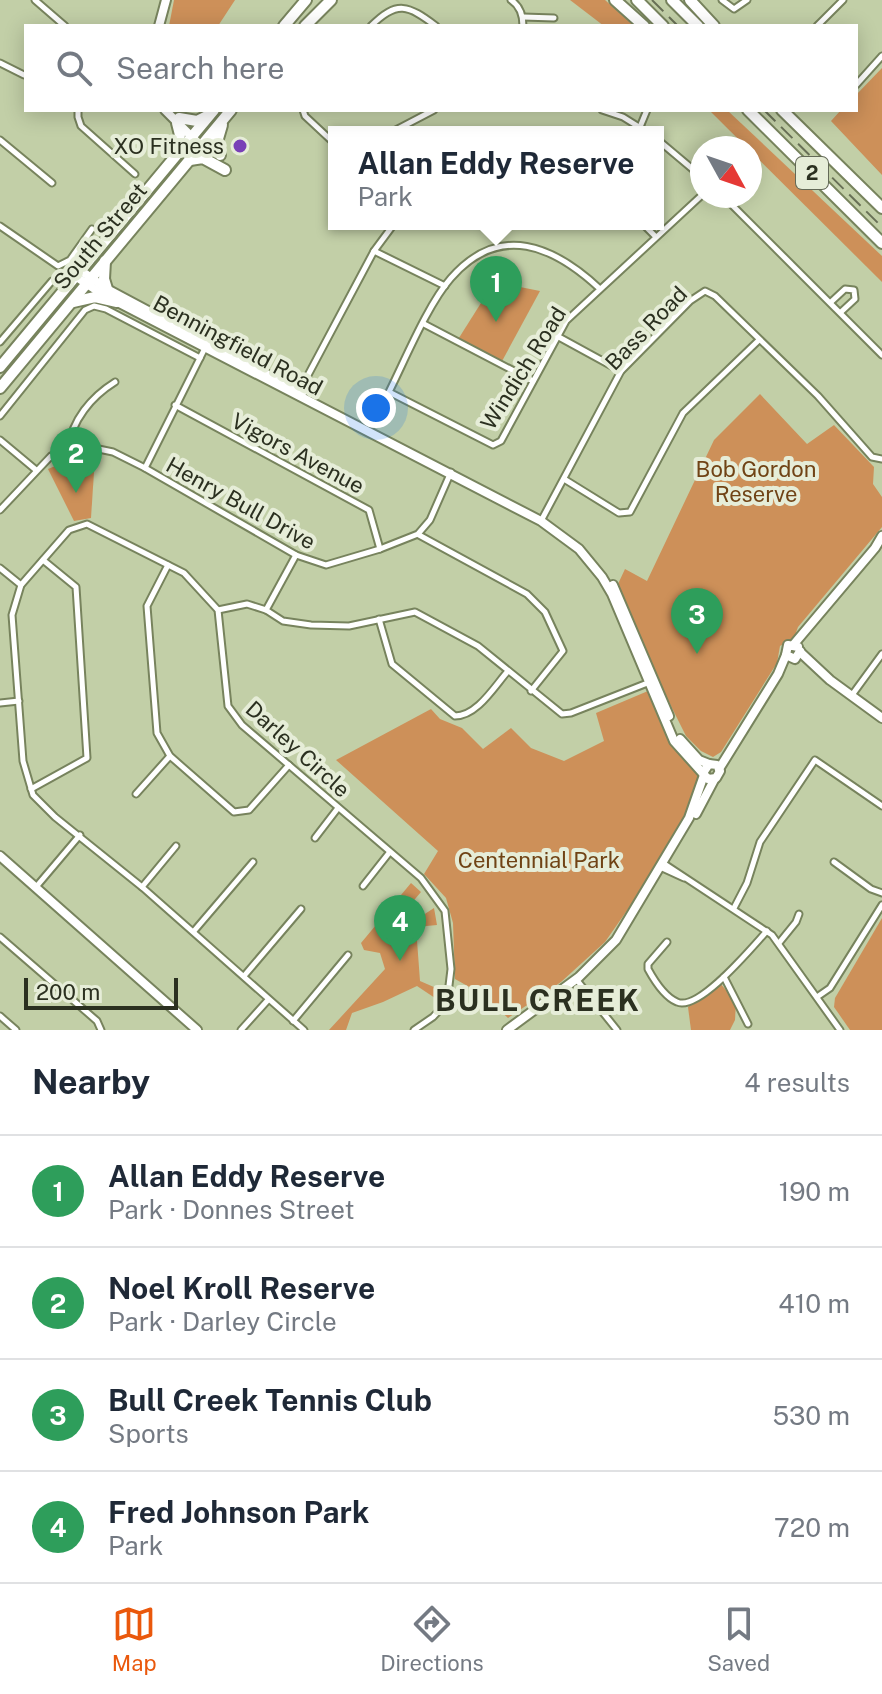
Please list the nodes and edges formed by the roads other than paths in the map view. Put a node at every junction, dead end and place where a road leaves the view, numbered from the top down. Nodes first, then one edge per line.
1 (35, 0) edge
2 (166, 0) edge
3 (322, 0) edge
4 (331, 0) edge
5 (511, 0) edge
6 (615, 0) edge
7 (637, 0) edge
8 (672, 0) edge
9 (690, 0) edge
10 (722, 0) edge
11 (747, 0) edge
12 (843, 0) edge
13 (302, 3) edge
14 (523, 17) junction
15 (554, 18) dead end
16 (63, 24) edge
17 (160, 24) edge
18 (286, 24) edge
19 (304, 24) edge
20 (305, 24) edge
21 (373, 24) edge
22 (433, 24) edge
23 (523, 24) edge
24 (642, 24) edge
25 (661, 24) edge
26 (696, 24) edge
27 (712, 24) edge
28 (819, 24) edge
29 (882, 56) edge
30 (0, 63) edge
31 (24, 75) dead end
32 (858, 83) edge
33 (78, 112) edge
34 (213, 112) edge
35 (304, 112) edge
36 (430, 112) edge
37 (608, 112) edge
38 (750, 112) edge
39 (786, 112) edge
40 (228, 113) edge
41 (173, 116) edge
42 (403, 126) edge
43 (638, 126) edge
44 (194, 134) junction
45 (328, 137) edge
46 (0, 140) edge
47 (204, 143) junction
48 (664, 145) edge
49 (220, 155) dead end
50 (173, 159) junction
51 (189, 160) junction
52 (690, 167) edge
53 (225, 170) dead end
54 (135, 174) dead end
55 (52, 183) dead end
56 (690, 205) edge
57 (735, 208) edge
58 (882, 208) edge
59 (0, 226) edge
60 (664, 228) edge
61 (92, 229) dead end
62 (390, 230) edge
63 (649, 230) edge
64 (662, 230) edge
65 (655, 236) junction
66 (882, 243) edge
67 (374, 251) junction
68 (105, 261) junction
69 (78, 273) junction
70 (52, 281) dead end
71 (88, 281) junction
72 (445, 286) junction
73 (107, 289) junction
74 (600, 289) junction
75 (117, 302) junction
76 (831, 302) junction
77 (70, 303) junction
78 (841, 312) junction
79 (424, 324) junction
80 (557, 336) junction
81 (759, 340) junction
82 (0, 342) edge
83 (207, 346) junction
84 (881, 352) edge
85 (200, 358) junction
86 (0, 367) edge
87 (621, 371) junction
88 (533, 381) junction
89 (115, 382) dead end
90 (0, 388) edge
91 (298, 394) junction
92 (175, 405) junction
93 (0, 416) edge
94 (0, 440) edge
95 (68, 449) junction
96 (882, 459) edge
97 (145, 468) junction
98 (36, 470) junction
99 (451, 473) junction
100 (564, 479) junction
101 (0, 510) edge
102 (542, 519) junction
103 (418, 534) junction
104 (882, 536) edge
105 (879, 546) edge
106 (380, 549) junction
107 (296, 555) junction
108 (43, 560) junction
109 (168, 565) junction
110 (0, 568) edge
111 (21, 585) junction
112 (218, 610) junction
113 (266, 610) junction
114 (379, 619) junction
115 (796, 651) junction
116 (882, 654) edge
117 (508, 671) junction
118 (652, 682) junction
119 (531, 691) junction
120 (851, 696) junction
121 (19, 701) junction
122 (0, 703) edge
123 (882, 718) edge
124 (170, 756) junction
125 (289, 765) junction
126 (713, 765) junction
127 (704, 774) junction
128 (714, 780) junction
129 (31, 789) junction
130 (136, 794) dead end
131 (882, 806) edge
132 (338, 808) junction
133 (80, 835) junction
134 (315, 838) dead end
135 (176, 846) dead end
136 (389, 853) junction
137 (0, 856) edge
138 (253, 862) dead end
139 (834, 862) dead end
140 (663, 866) junction
141 (363, 886) dead end
142 (36, 887) junction
143 (142, 887) junction
144 (882, 893) edge
145 (882, 905) edge
146 (734, 908) junction
147 (301, 909) dead end
148 (799, 914) dead end
149 (194, 931) junction
150 (767, 931) junction
151 (0, 937) edge
152 (667, 942) dead end
153 (779, 943) junction
154 (348, 955) dead end
155 (244, 976) junction
156 (724, 977) junction
157 (578, 981) junction
158 (817, 997) junction
159 (268, 1000) junction
160 (0, 1016) edge
161 (293, 1021) junction
162 (748, 1024) dead end
163 (16, 1030) edge
164 (101, 1030) edge
165 (196, 1030) edge
166 (241, 1030) edge
167 (304, 1030) edge
168 (414, 1030) edge
169 (510, 1030) edge
170 (617, 1030) edge
171 (840, 1030) edge

1 - 16 street
2 - 17 main road
3 - 19 highway
4 - 20 highway
5 - 14 street
6 - 24 highway
7 - 25 highway
8 - 26 highway
9 - 27 highway
10 - 11 street
12 - 28 street
13 - 18 highway
14 - 15 street
14 - 23 street
21 - 22 street
29 - 32 street
30 - 31 street
33 - 54 street
34 - 41 highway
34 - 44 highway, South Street
35 - 45 street
36 - 42 street
37 - 43 street
38 - 66 highway, 2
39 - 58 highway, 2
40 - 47 highway, South Street
40 - 49 highway
41 - 44 main road
41 - 50 highway
44 - 47 main road
44 - 50 highway, South Street
46 - 55 street
47 - 51 highway, South Street
48 - 52 street
50 - 69 highway, South Street
51 - 53 highway
51 - 68 highway, South Street
56 - 60 street, Windich Road
57 - 76 street
59 - 61 street
62 - 67 street
63 - 65 street
64 - 65 street, Windich Road
65 - 74 street, Windich Road
67 - 72 street
67 - 91 street
68 - 71 highway, South Street
68 - 73 highway
69 - 71 main road, Benningfield Road
69 - 86 highway, South Street
70 - 82 street
71 - 73 main road, Benningfield Road
71 - 75 main road, Benningfield Road
71 - 77 highway, South Street
72 - 74 street
72 - 79 street
73 - 83 main road, Benningfield Road
74 - 80 street, Windich Road
75 - 77 highway
75 - 83 main road, Benningfield Road
76 - 78 street
76 - 78 street
77 - 90 highway, South Street
78 - 84 street
79 - 88 street
79 - 88 street, Windich Road
80 - 87 street
80 - 88 street, Windich Road
81 - 87 street, Bass Road
81 - 96 street, Bass Road
81 - 100 street
83 - 85 street
83 - 91 main road, Benningfield Road
85 - 92 street
85 - 93 street
87 - 100 street, Bass Road
89 - 95 street
91 - 99 main road, Benningfield Road
92 - 97 street
92 - 106 street, Vigors Avenue
94 - 98 street
95 - 97 street, Henry Bull Drive
95 - 98 street
97 - 107 street, Henry Bull Drive
98 - 101 street
99 - 102 main road, Benningfield Road
99 - 103 street
100 - 102 street, Bass Road
102 - 118 main road, Benningfield Road
103 - 106 street, Henry Bull Drive
103 - 119 street
104 - 105 main road
105 - 115 main road
106 - 107 street, Henry Bull Drive
107 - 113 street
108 - 109 street
108 - 111 street
108 - 129 street
109 - 112 street
109 - 124 street
110 - 111 street
111 - 121 street
112 - 113 street
112 - 125 street, Darley Circle
113 - 114 street
114 - 117 street
114 - 117 street
115 - 120 main road
115 - 126 main road
116 - 120 street
117 - 119 street
118 - 119 street
118 - 126 main road, Benningfield Road
118 - 127 main road, Benningfield Road
120 - 123 main road
121 - 122 street
121 - 129 street
124 - 125 street
124 - 130 street
125 - 132 street, Darley Circle
126 - 127 main road
126 - 128 main road
127 - 128 main road
127 - 140 main road
128 - 140 main road
129 - 133 street
131 - 146 street
132 - 134 street
132 - 136 street, Darley Circle
133 - 142 street
133 - 143 street
135 - 143 street
136 - 141 street
136 - 168 street, Darley Circle
137 - 142 main road
138 - 149 street
139 - 144 street
140 - 146 street
140 - 157 main road
142 - 165 main road
143 - 149 street
145 - 158 street
146 - 150 street
147 - 155 street
148 - 153 street
149 - 155 street
150 - 153 street
150 - 156 street
151 - 164 street
152 - 156 street
153 - 158 street
154 - 161 street
155 - 159 street
156 - 162 street
157 - 169 main road
157 - 170 street
158 - 171 street
159 - 161 street
159 - 166 street
160 - 163 street
161 - 167 street

